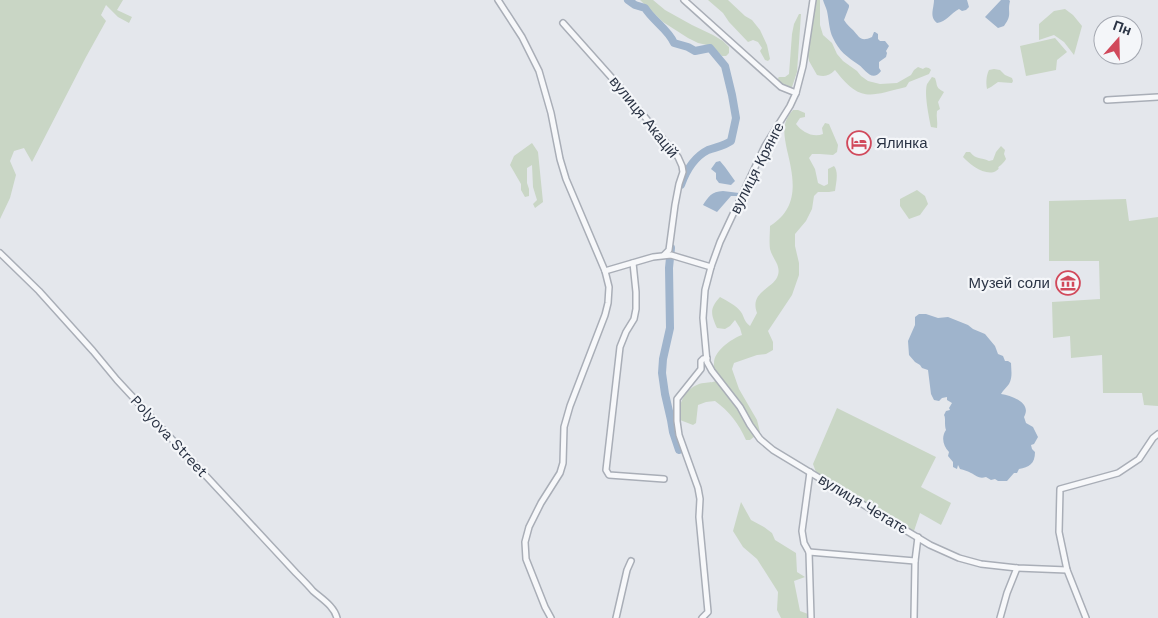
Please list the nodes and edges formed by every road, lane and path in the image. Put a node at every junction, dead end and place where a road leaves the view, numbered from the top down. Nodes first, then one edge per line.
1 (498, 0) edge
2 (684, 0) edge
3 (813, 0) edge
4 (562, 23) dead end
5 (796, 93) junction
6 (1158, 97) edge
7 (1107, 100) dead end
8 (0, 253) edge
9 (664, 255) junction
10 (633, 263) junction
11 (711, 267) junction
12 (604, 271) junction
13 (707, 358) junction
14 (1158, 434) edge
15 (810, 472) junction
16 (664, 478) dead end
17 (918, 537) junction
18 (809, 552) junction
19 (631, 561) dead end
20 (915, 561) junction
21 (1017, 568) junction
22 (1067, 570) junction
23 (337, 618) edge
24 (551, 618) edge
25 (616, 618) edge
26 (702, 618) edge
27 (811, 618) edge
28 (914, 618) edge
29 (1000, 618) edge
30 (1085, 618) edge

1 - 12 street
2 - 5 street
3 - 5 street, вулиця Крянге
4 - 9 street, вулиця Акацій
5 - 11 street, вулиця Крянге
6 - 7 street
8 - 23 street, Polyova Street
9 - 10 street
9 - 11 street
10 - 12 street
10 - 16 street
11 - 13 street, вулиця Крянге
12 - 24 street
13 - 15 street, вулиця Четатє
13 - 26 street
14 - 22 street
15 - 17 street, вулиця Четатє
15 - 18 street
17 - 20 street
17 - 21 street, вулиця Четатє
18 - 20 street
18 - 27 street
19 - 25 street
20 - 28 street
21 - 22 street, вулиця Четатє
21 - 29 street
22 - 30 street

